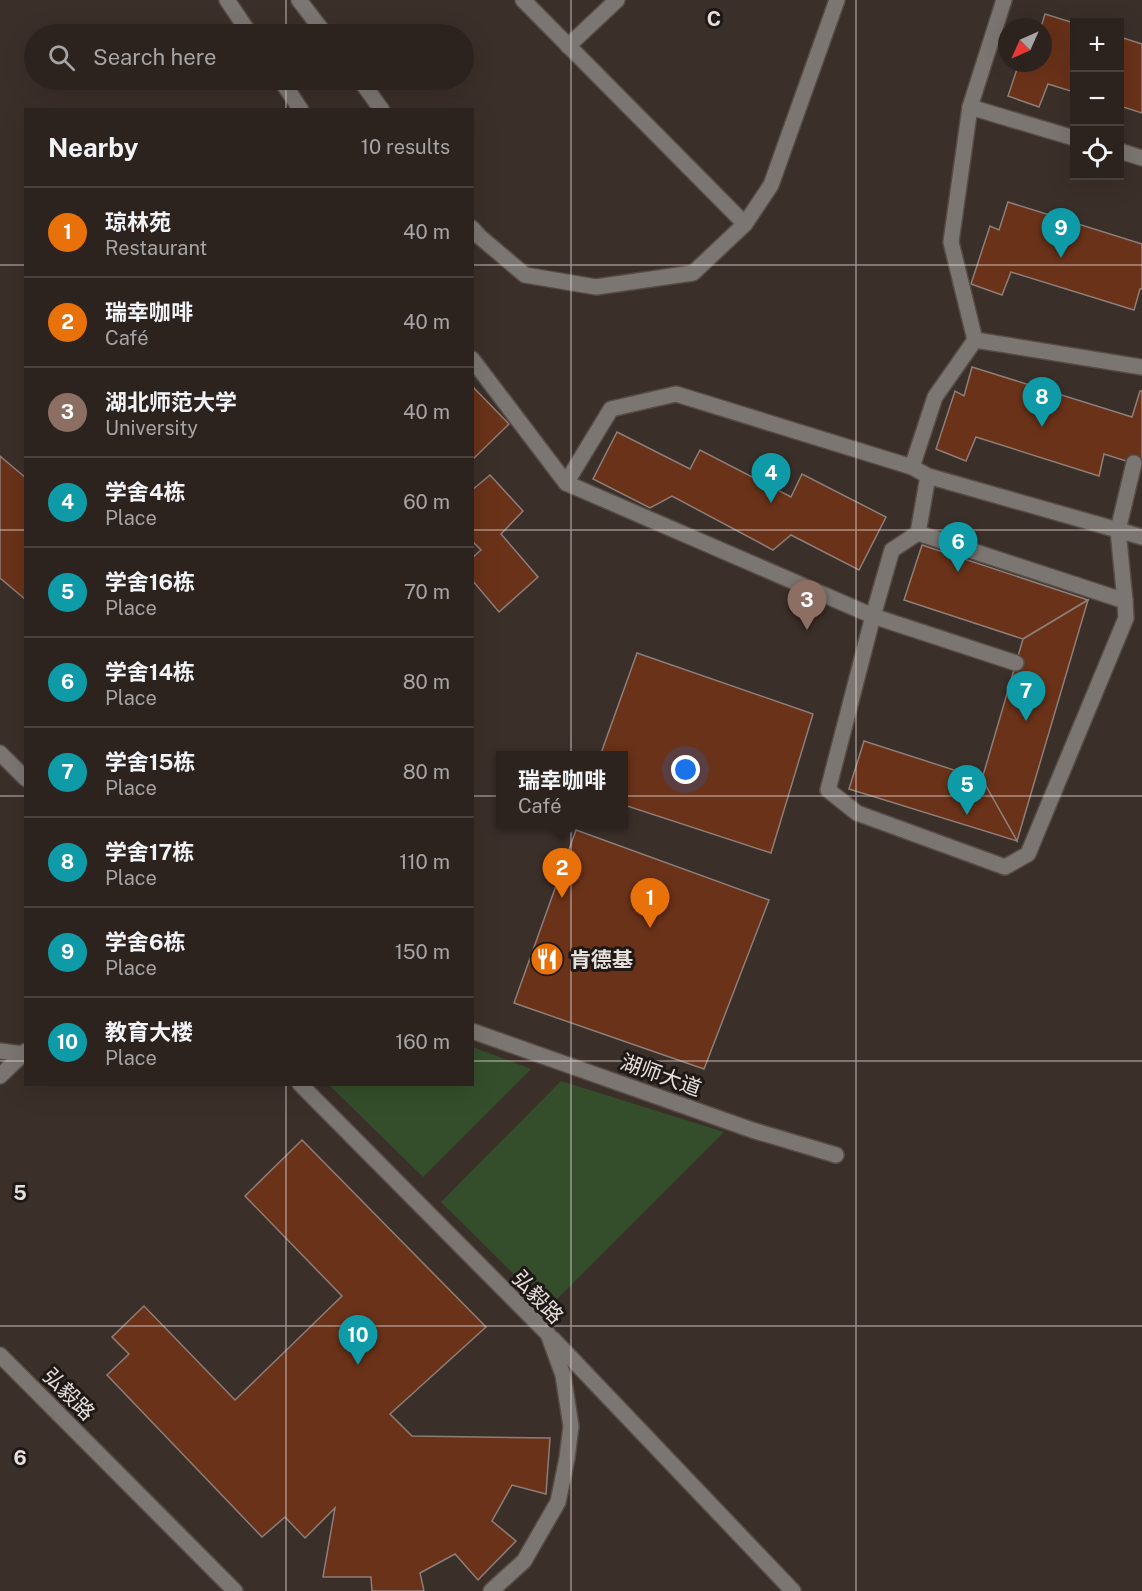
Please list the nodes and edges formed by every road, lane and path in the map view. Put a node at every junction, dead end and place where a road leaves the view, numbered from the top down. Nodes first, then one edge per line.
1 (227, 0) edge
2 (299, 0) edge
3 (523, 0) edge
4 (617, 0) edge
5 (837, 0) edge
6 (1004, 0) edge
7 (243, 24) edge
8 (317, 24) edge
9 (568, 46) junction
10 (287, 90) edge
11 (367, 90) edge
12 (970, 107) junction
13 (300, 108) edge
14 (381, 108) edge
15 (1070, 137) edge
16 (1124, 153) edge
17 (1142, 158) edge
18 (745, 224) junction
19 (474, 230) edge
20 (975, 340) junction
21 (474, 362) edge
22 (1142, 367) edge
23 (1134, 463) dead end
24 (912, 467) junction
25 (928, 476) junction
26 (566, 483) junction
27 (1118, 530) junction
28 (918, 533) junction
29 (1142, 537) edge
30 (1125, 601) junction
31 (873, 616) junction
32 (1016, 663) dead end
33 (0, 753) edge
34 (24, 777) edge
35 (474, 1032) edge
36 (0, 1051) edge
37 (24, 1053) edge
38 (0, 1076) edge
39 (302, 1086) edge
40 (836, 1155) dead end
41 (548, 1334) junction
42 (0, 1354) edge
43 (235, 1591) edge
44 (491, 1591) edge
45 (793, 1591) edge

1 - 7 street
2 - 8 street
3 - 9 street
4 - 9 street
5 - 18 street
6 - 12 street
9 - 18 street
10 - 13 street
11 - 14 street
12 - 15 street
12 - 20 street
16 - 17 street
18 - 19 street
20 - 22 street
20 - 24 street
21 - 26 street
23 - 27 street
24 - 25 street
24 - 26 street
25 - 27 street
25 - 28 street
26 - 31 street
27 - 29 street
27 - 30 street
28 - 30 street
28 - 31 street
30 - 31 street
31 - 32 street
33 - 34 street
35 - 40 street, 湖师大道
36 - 37 street
37 - 38 street
39 - 41 street, 弘毅路
41 - 44 street, 弘毅路
41 - 45 street
42 - 43 street, 弘毅路

